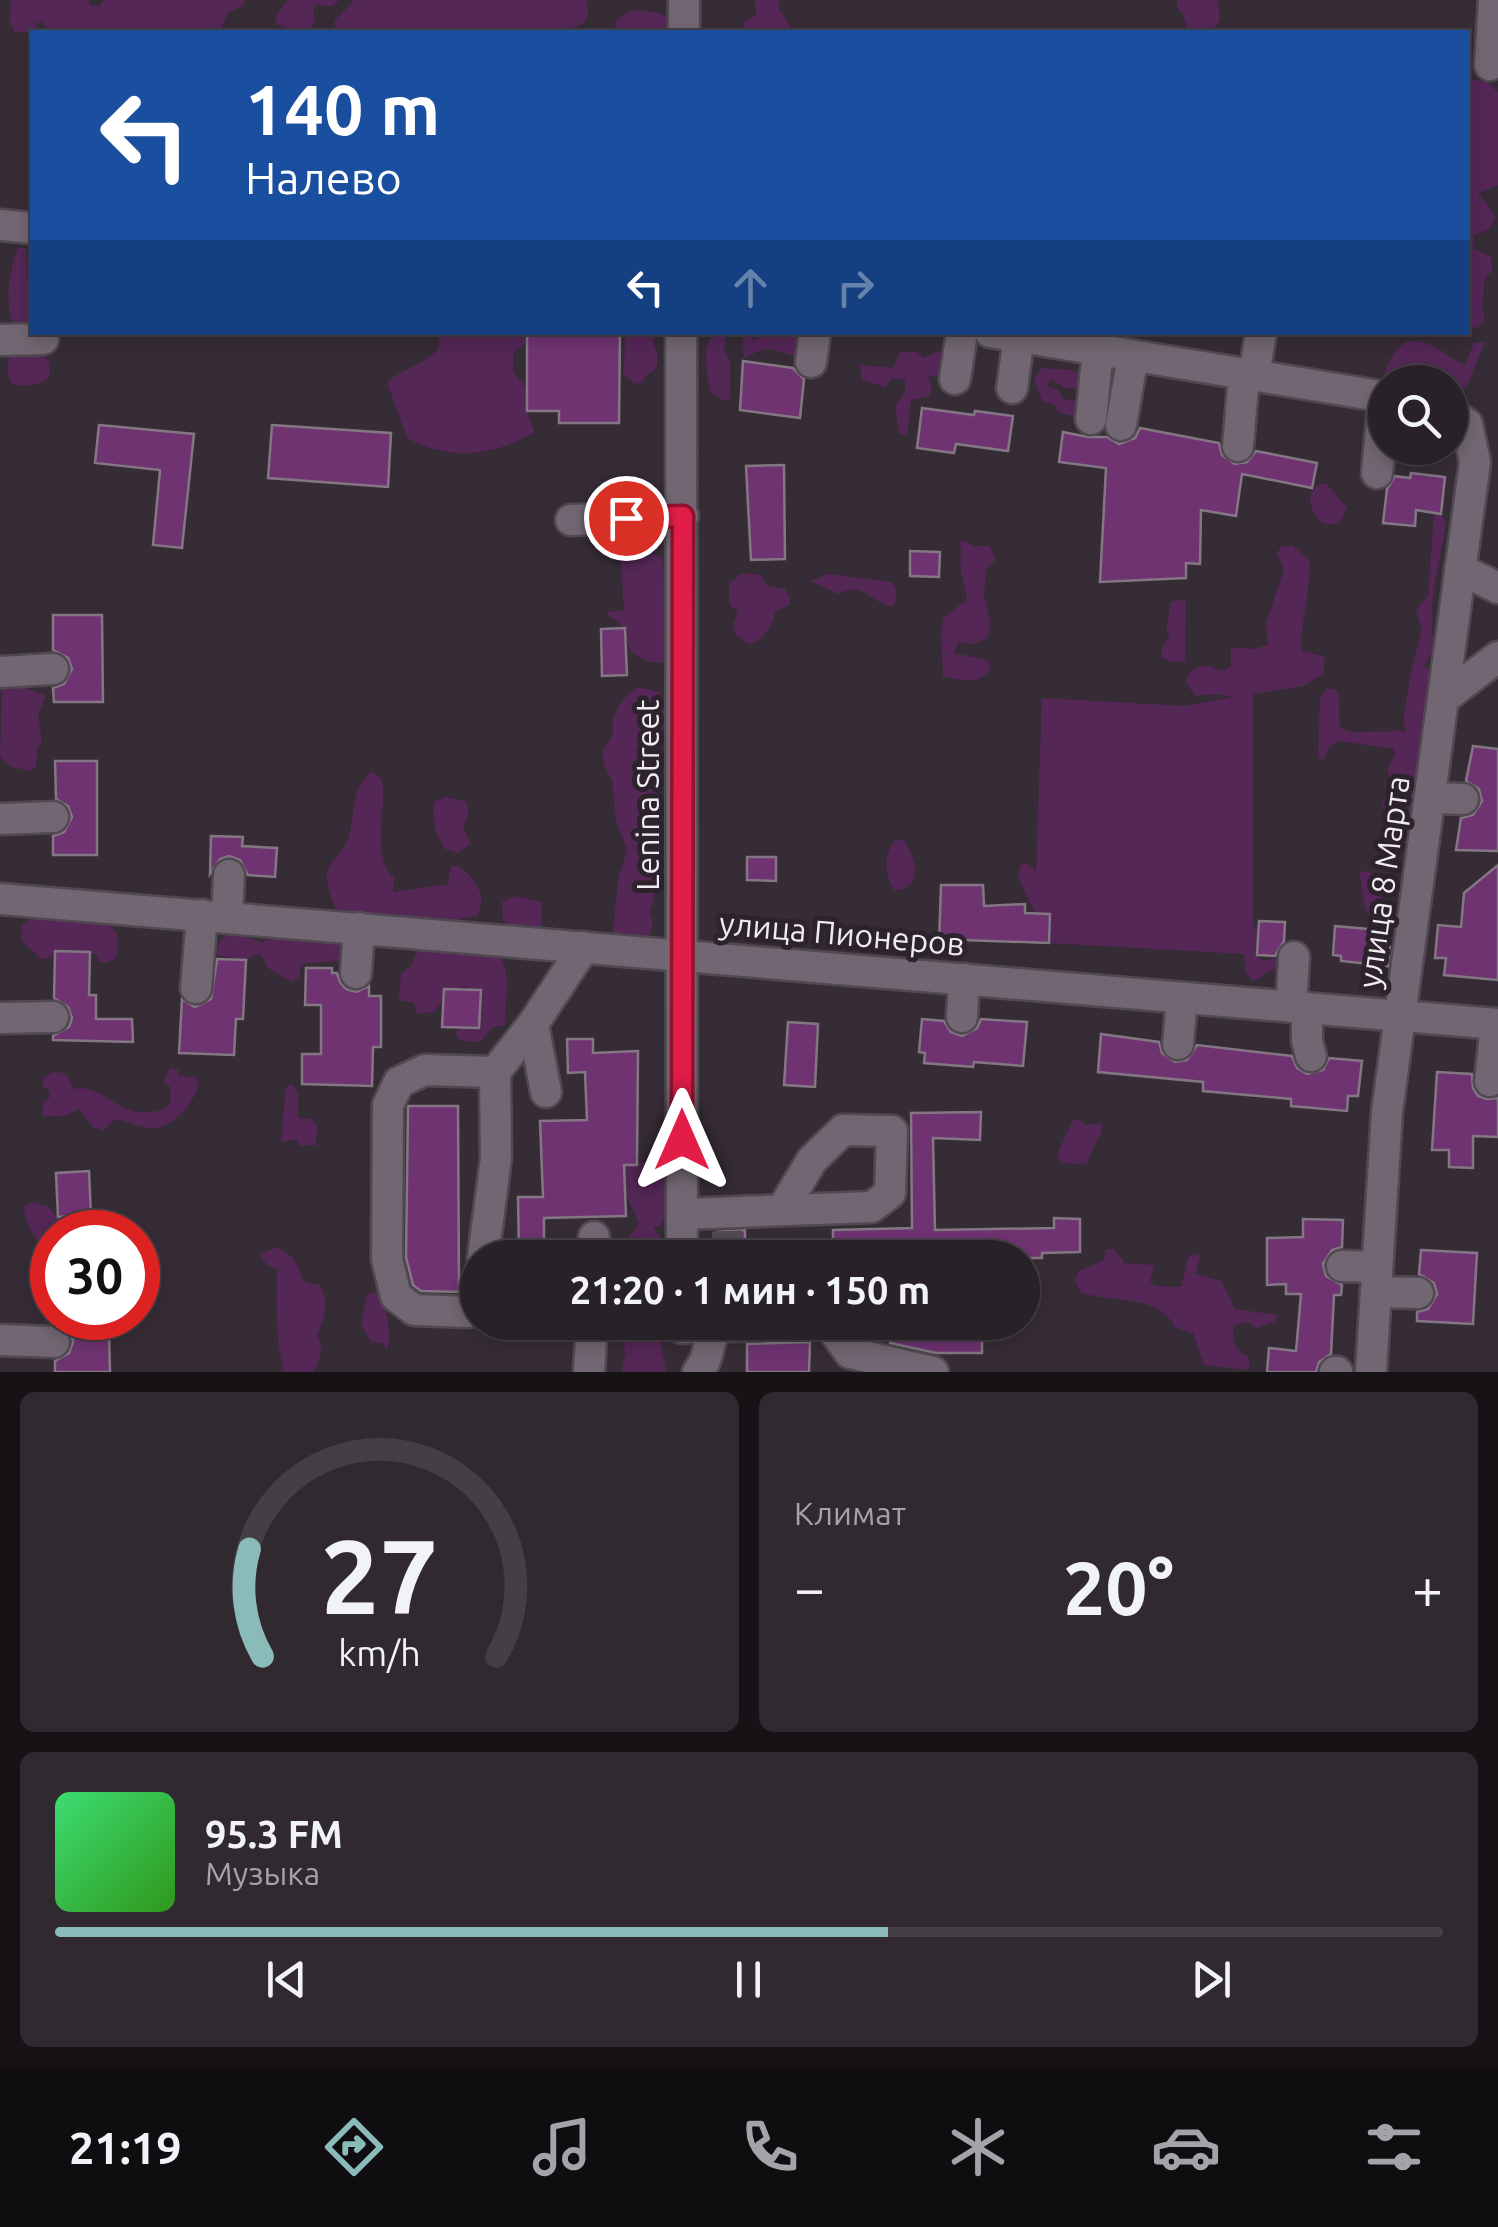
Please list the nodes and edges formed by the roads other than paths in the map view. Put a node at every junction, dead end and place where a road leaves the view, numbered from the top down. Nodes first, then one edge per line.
1 (684, 0) edge
2 (1494, 0) edge
3 (684, 30) edge
4 (1490, 65) dead end
5 (0, 225) edge
6 (30, 228) edge
7 (681, 335) edge
8 (961, 335) edge
9 (1004, 335) edge
10 (1259, 335) edge
11 (43, 339) dead end
12 (0, 340) edge
13 (1093, 344) edge
14 (1132, 356) junction
15 (1249, 375) junction
16 (954, 379) dead end
17 (1012, 388) dead end
18 (1368, 389) edge
19 (1468, 429) edge
20 (1238, 446) dead end
21 (1376, 465) edge
22 (1377, 473) dead end
23 (683, 516) junction
24 (570, 520) dead end
25 (1460, 569) junction
26 (1498, 588) edge
27 (1498, 657) edge
28 (54, 669) dead end
29 (0, 672) edge
30 (1443, 699) junction
31 (1430, 798) junction
32 (1464, 799) dead end
33 (53, 818) dead end
34 (0, 819) edge
35 (229, 874) dead end
36 (0, 899) edge
37 (214, 916) junction
38 (358, 928) junction
39 (584, 947) junction
40 (681, 955) junction
41 (1294, 958) dead end
42 (356, 973) dead end
43 (964, 979) junction
44 (196, 988) dead end
45 (1182, 998) junction
46 (1299, 1008) junction
47 (1401, 1016) junction
48 (962, 1017) dead end
49 (0, 1018) edge
50 (53, 1018) dead end
51 (533, 1024) junction
52 (1497, 1024) edge
53 (1178, 1044) dead end
54 (1311, 1056) dead end
55 (495, 1072) junction
56 (1490, 1081) dead end
57 (546, 1092) dead end
58 (782, 1210) dead end
59 (682, 1214) junction
60 (486, 1240) edge
61 (682, 1240) edge
62 (1342, 1266) dead end
63 (1376, 1280) junction
64 (1418, 1293) dead end
65 (460, 1312) edge
66 (0, 1340) edge
67 (591, 1340) edge
68 (682, 1340) edge
69 (711, 1340) edge
70 (841, 1340) edge
71 (54, 1342) dead end
72 (589, 1372) edge
73 (682, 1372) edge
74 (698, 1372) edge
75 (933, 1372) edge
76 (1371, 1372) edge

1 - 3 street
2 - 4 street
5 - 6 street
7 - 23 street, Lenina Street
8 - 16 street
9 - 13 street
9 - 17 street
10 - 15 street
11 - 12 street
13 - 14 street
13 - 14 street
14 - 15 street
15 - 18 street
15 - 20 street
19 - 25 street, улица 8 Марта
21 - 22 street
23 - 24 street
23 - 40 street, Lenina Street
25 - 26 street
25 - 30 street, улица 8 Марта
27 - 30 street
28 - 29 street
30 - 31 street, улица 8 Марта
31 - 32 street
31 - 47 street, улица 8 Марта
33 - 34 street
35 - 37 street
36 - 37 street, улица Пионеров
37 - 38 street, улица Пионеров
37 - 44 street
38 - 39 street, улица Пионеров
38 - 42 street
39 - 40 street, улица Пионеров
39 - 51 street
40 - 43 street, улица Пионеров
40 - 59 street, Lenina Street
41 - 46 street
43 - 45 street, улица Пионеров
43 - 48 street
45 - 46 street, улица Пионеров
45 - 53 street
46 - 47 street, улица Пионеров
46 - 54 street
47 - 52 street, улица Пионеров
47 - 63 street, улица 8 Марта
49 - 50 street
51 - 55 street
51 - 57 street
52 - 56 street
55 - 60 street
55 - 65 street
58 - 59 street
59 - 61 street, Lenina Street
62 - 63 street
63 - 64 street
63 - 76 street, улица 8 Марта
66 - 71 street
67 - 72 street
68 - 73 street
69 - 74 street
70 - 75 street

